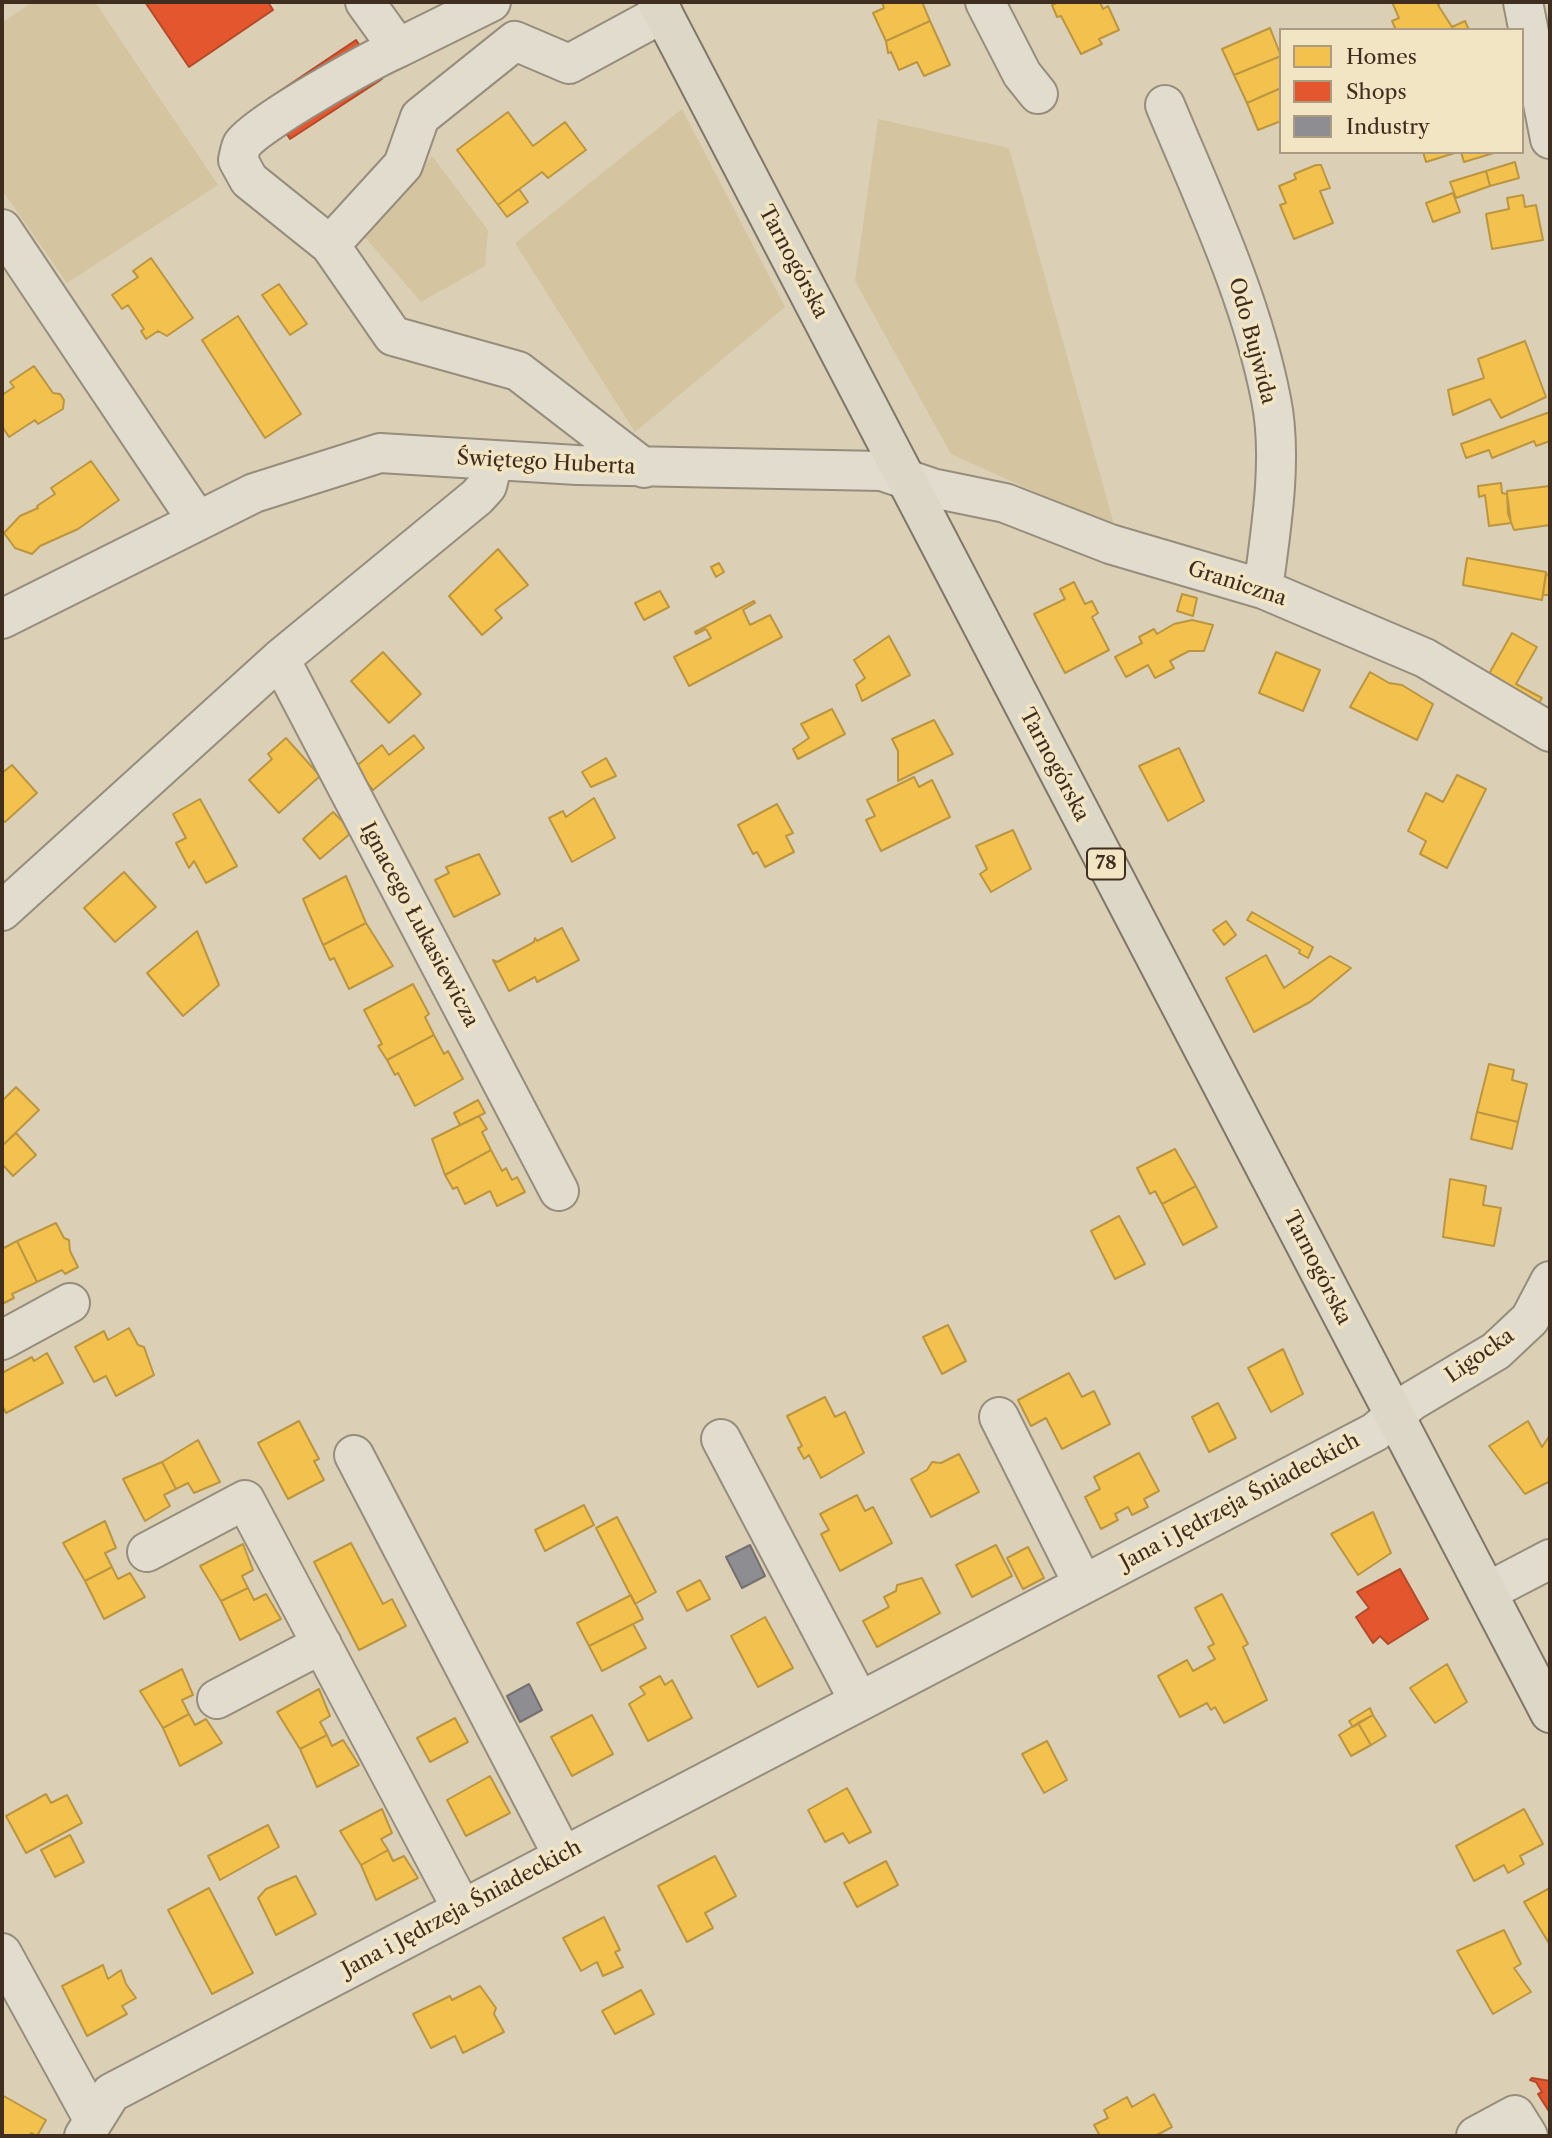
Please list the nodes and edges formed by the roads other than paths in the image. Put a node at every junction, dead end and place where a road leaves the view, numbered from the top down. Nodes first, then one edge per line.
1 (365, 2) edge
2 (491, 2) edge
3 (985, 2) edge
4 (1523, 2) edge
5 (660, 7) edge
6 (398, 48) junction
7 (1038, 94) dead end
8 (1165, 105) dead end
9 (1550, 139) edge
10 (2, 229) edge
11 (330, 245) junction
12 (493, 462) junction
13 (644, 468) junction
14 (906, 479) junction
15 (197, 520) junction
16 (1263, 589) junction
17 (2, 619) edge
18 (280, 659) junction
19 (1550, 732) edge
20 (2, 911) edge
21 (559, 1191) dead end
22 (1550, 1282) edge
23 (70, 1303) dead end
24 (2, 1340) edge
25 (1394, 1416) junction
26 (999, 1417) dead end
27 (721, 1439) dead end
28 (354, 1455) dead end
29 (147, 1552) dead end
30 (1550, 1559) edge
31 (1083, 1584) junction
32 (1487, 1592) junction
33 (321, 1644) junction
34 (217, 1699) dead end
35 (859, 1701) junction
36 (1550, 1713) edge
37 (563, 1856) junction
38 (462, 1909) junction
39 (2, 1953) edge
40 (88, 2128) edge
41 (1476, 2136) edge
42 (1528, 2136) edge

1 - 6 street
2 - 6 street
3 - 7 street
4 - 9 street
5 - 11 street
5 - 14 main road, Tarnogórska / 78
6 - 11 street
8 - 16 street, Odo Bujwida
10 - 15 street
11 - 13 street
12 - 13 street, Świętego Huberta
12 - 15 street, Świętego Huberta
12 - 18 street
13 - 14 street, Świętego Huberta
14 - 16 street, Graniczna
14 - 25 main road, Tarnogórska / 78
15 - 17 street, Świętego Huberta
16 - 19 street, Graniczna
18 - 20 street
18 - 21 street, Ignacego Łukasiewicza
22 - 25 street, Ligocka
23 - 24 street
25 - 31 street, Jana i Jędrzeja Śniadeckich
25 - 32 main road, Tarnogórska / 78
26 - 31 street
27 - 35 street
28 - 37 street
29 - 33 street
30 - 32 street
31 - 35 street, Jana i Jędrzeja Śniadeckich
32 - 36 main road, Tarnogórska / 78
33 - 34 street
33 - 38 street
35 - 37 street, Jana i Jędrzeja Śniadeckich
37 - 38 street, Jana i Jędrzeja Śniadeckich
38 - 40 street, Jana i Jędrzeja Śniadeckich
39 - 40 street
41 - 42 street

